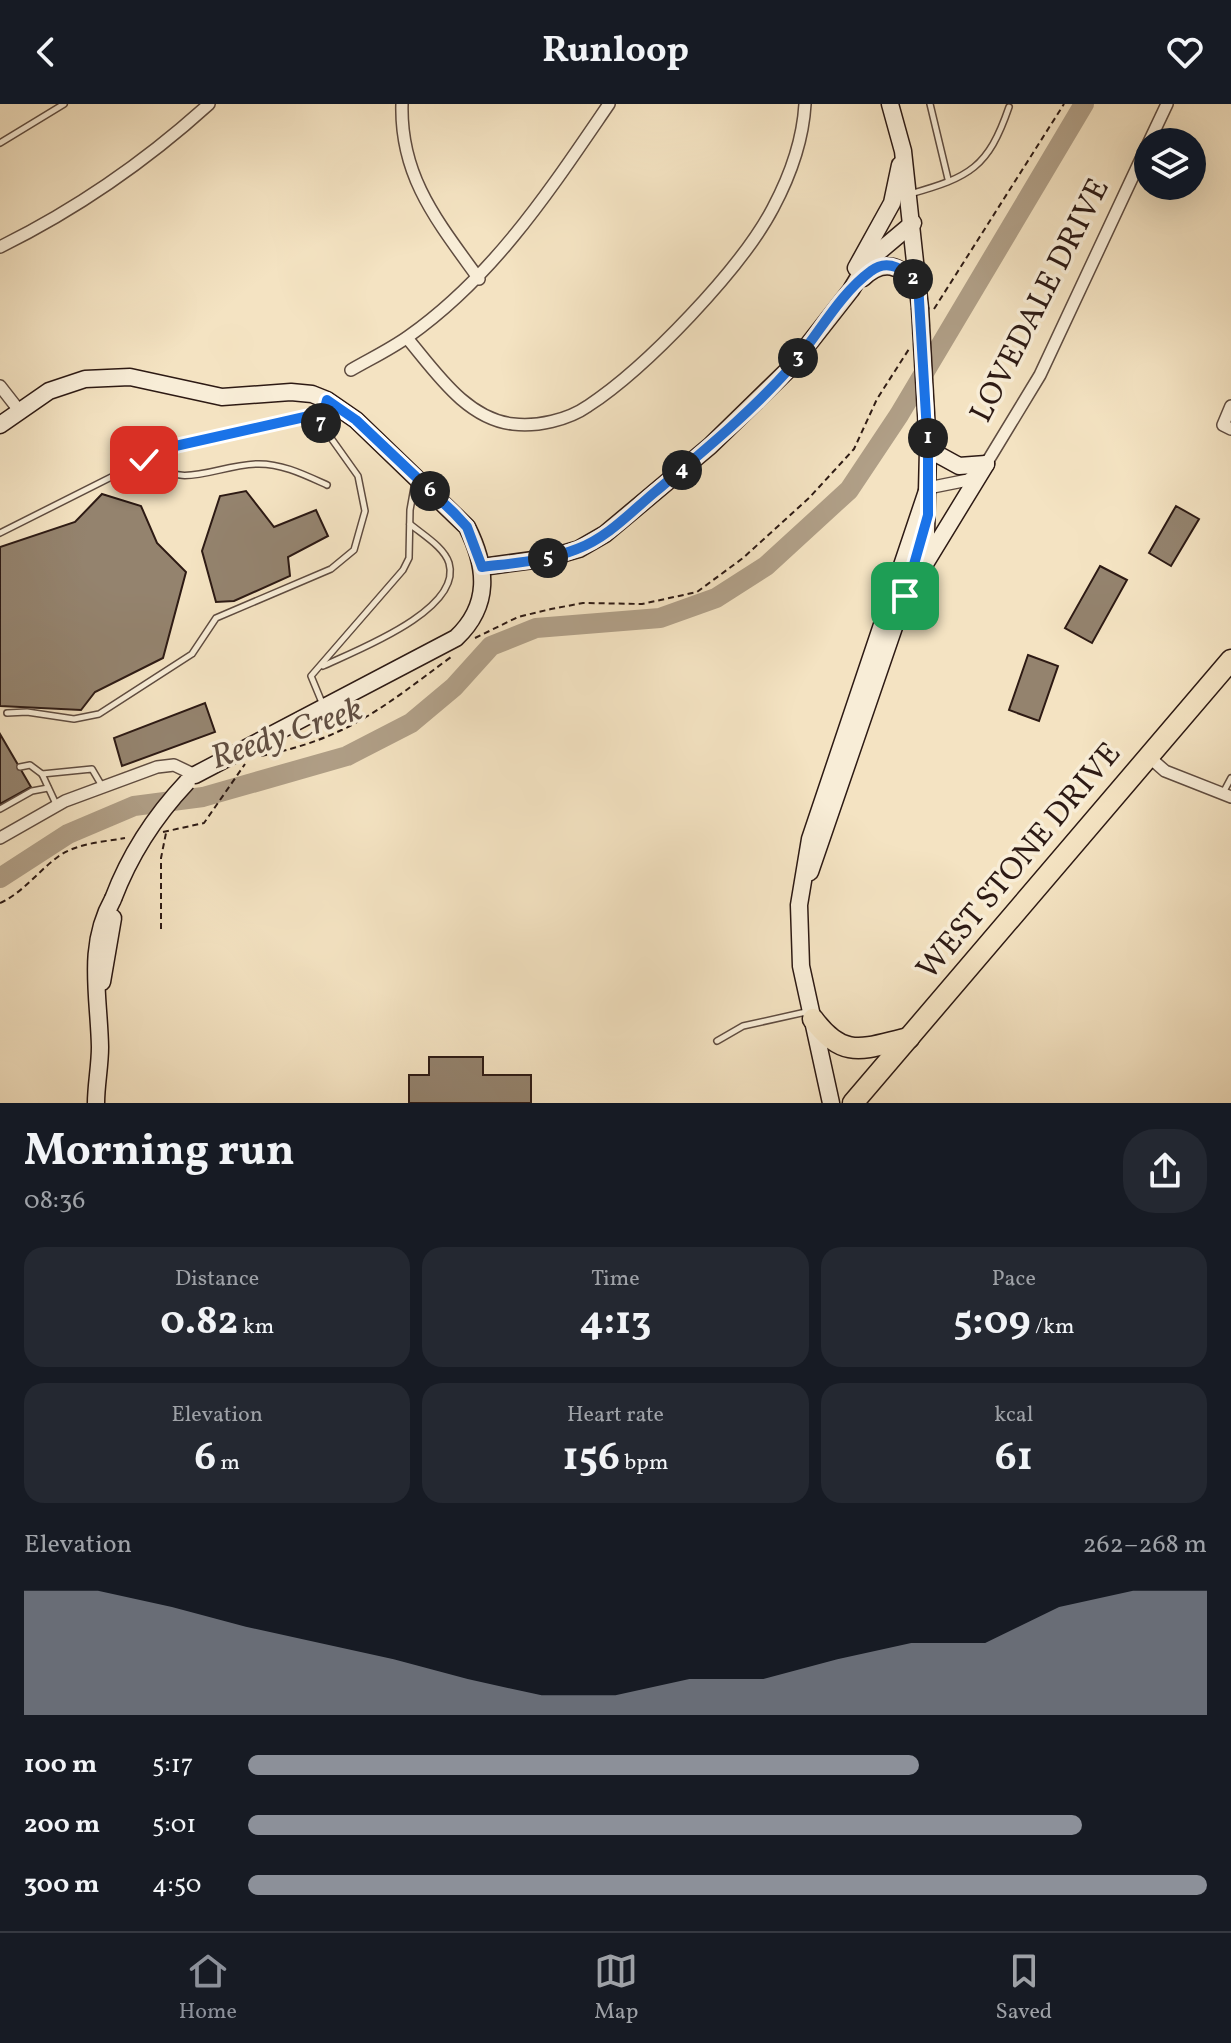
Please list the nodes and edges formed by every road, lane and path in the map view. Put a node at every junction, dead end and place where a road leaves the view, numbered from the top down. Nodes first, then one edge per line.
1 (64, 104) edge
2 (209, 104) edge
3 (402, 104) edge
4 (609, 104) edge
5 (805, 104) edge
6 (890, 104) edge
7 (930, 104) edge
8 (1064, 104) edge
9 (1167, 104) edge
10 (1009, 107) dead end
11 (1155, 128) edge
12 (0, 143) edge
13 (903, 151) junction
14 (1134, 173) edge
15 (948, 179) junction
16 (909, 194) junction
17 (913, 223) junction
18 (0, 247) edge
19 (479, 279) junction
20 (918, 283) junction
21 (847, 295) junction
22 (924, 313) junction
23 (407, 338) junction
24 (911, 346) dead end
25 (351, 370) dead end
26 (0, 386) edge
27 (327, 400) junction
28 (1231, 406) edge
29 (18, 409) junction
30 (321, 424) junction
31 (0, 425) edge
32 (1231, 429) edge
33 (928, 449) junction
34 (144, 460) junction
35 (986, 464) junction
36 (416, 477) junction
37 (327, 485) dead end
38 (928, 488) junction
39 (409, 524) junction
40 (0, 533) edge
41 (482, 567) junction
42 (905, 596) junction
43 (469, 643) dead end
44 (457, 652) dead end
45 (1231, 660) edge
46 (321, 667) junction
47 (321, 702) junction
48 (7, 713) dead end
49 (260, 756) dead end
50 (1149, 757) junction
51 (249, 760) dead end
52 (20, 767) dead end
53 (42, 774) junction
54 (191, 778) junction
55 (1231, 778) edge
56 (102, 787) junction
57 (48, 788) junction
58 (1227, 795) edge
59 (56, 805) junction
60 (0, 809) edge
61 (167, 831) junction
62 (152, 834) dead end
63 (138, 836) dead end
64 (0, 838) edge
65 (803, 887) junction
66 (0, 903) edge
67 (161, 929) dead end
68 (812, 1015) junction
69 (909, 1038) junction
70 (717, 1041) dead end
71 (100, 1082) junction
72 (96, 1103) edge
73 (107, 1103) edge
74 (831, 1103) edge
75 (853, 1103) edge

1 - 12 lane
2 - 18 street
3 - 19 street
4 - 19 street
5 - 23 street
6 - 13 main road
7 - 15 lane
8 - 22 path
9 - 11 street, LOVEDALE DRIVE
10 - 15 lane
13 - 16 main road
13 - 21 main road
14 - 35 street, LOVEDALE DRIVE
15 - 16 lane
16 - 17 main road
17 - 20 main road
17 - 21 main road
19 - 23 street
20 - 21 main road
20 - 22 main road
21 - 41 main road
22 - 33 main road, bridge
23 - 25 street
24 - 43 path
26 - 29 street
27 - 29 main road
27 - 30 lane
27 - 36 main road
28 - 32 street
29 - 31 main road
30 - 34 lane
30 - 48 lane
33 - 35 main road
33 - 38 main road
34 - 37 lane
34 - 40 lane
35 - 38 street, LOVEDALE DRIVE
35 - 42 main road
36 - 39 lane
36 - 41 main road
38 - 42 main road
38 - 65 main road
39 - 46 lane
39 - 46 lane
41 - 47 main road
42 - 65 main road
44 - 49 path
45 - 50 highway, WEST STONE DRIVE
46 - 47 lane
47 - 54 main road
50 - 58 street
50 - 69 highway, WEST STONE DRIVE
51 - 61 path
52 - 53 lane
53 - 56 lane
53 - 57 lane
54 - 56 street
54 - 71 main road, bridge
55 - 58 lane
56 - 59 street
57 - 59 lane
57 - 60 lane
59 - 64 street
61 - 62 path
61 - 67 path
63 - 66 path
65 - 68 main road
68 - 69 highway
68 - 70 lane
68 - 74 main road
69 - 75 highway, WEST STONE DRIVE
71 - 72 main road
71 - 73 main road

